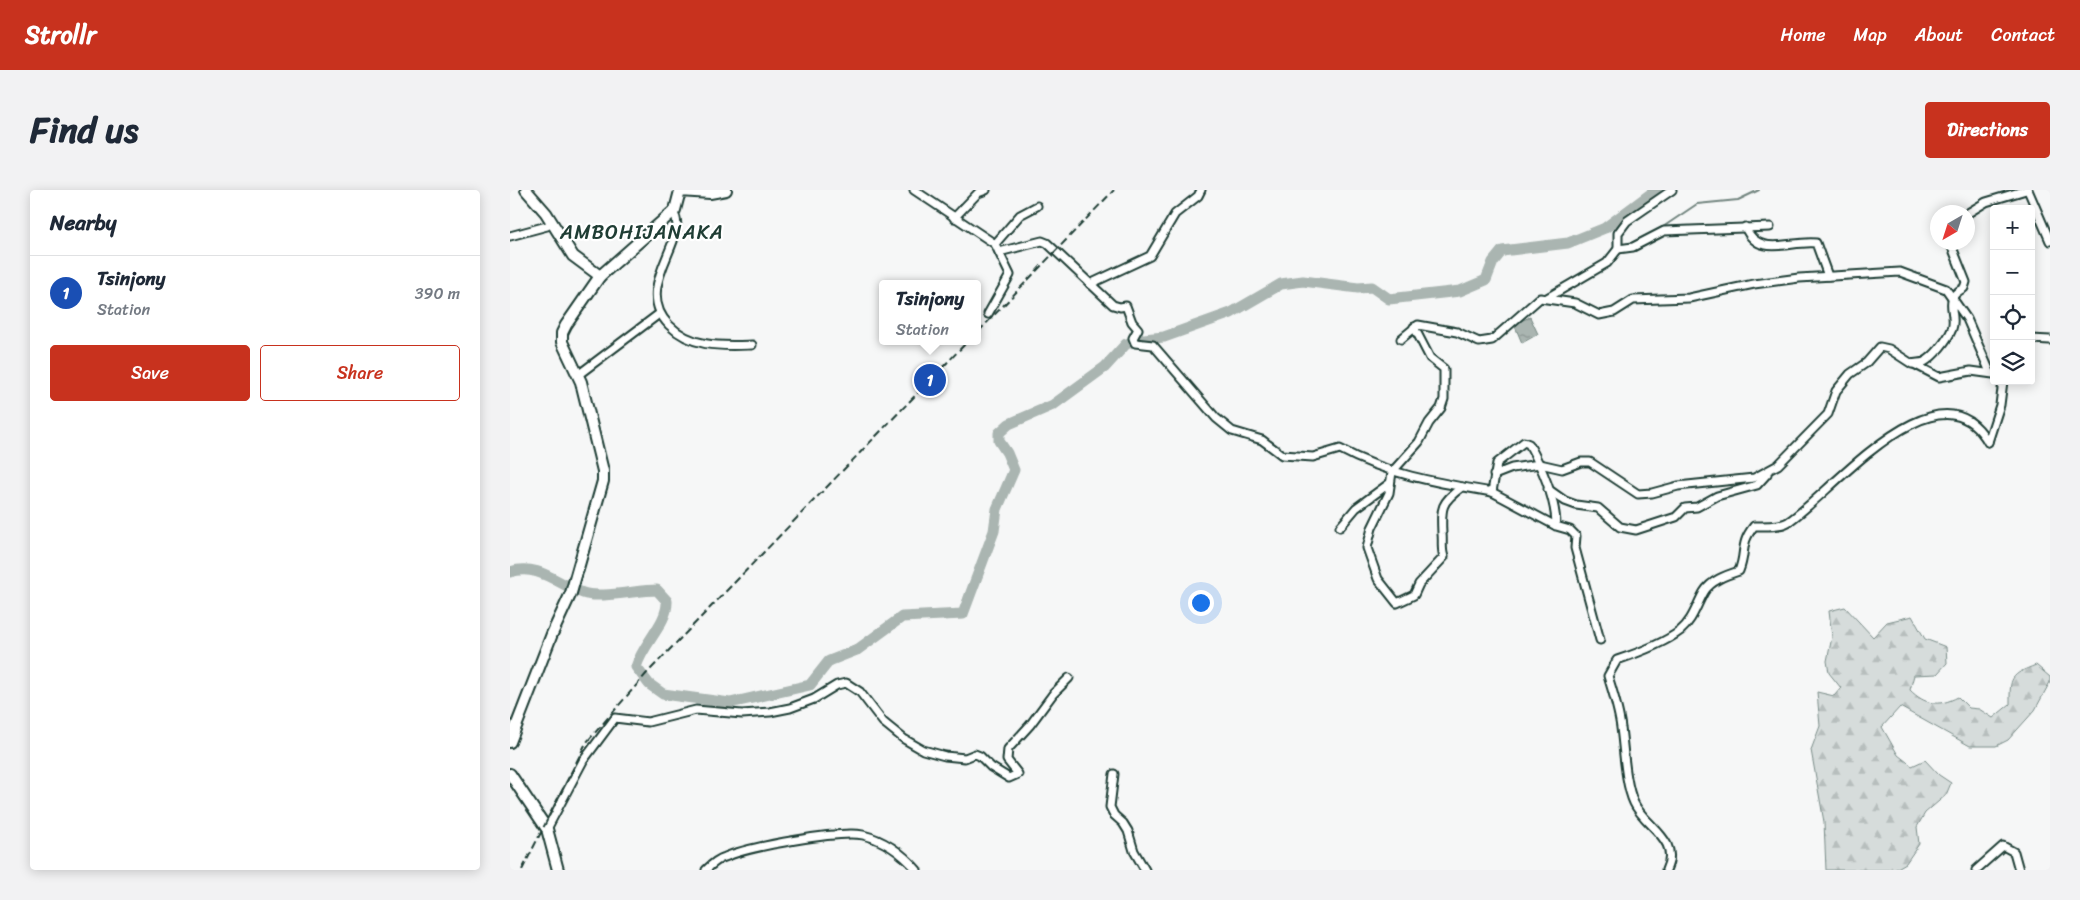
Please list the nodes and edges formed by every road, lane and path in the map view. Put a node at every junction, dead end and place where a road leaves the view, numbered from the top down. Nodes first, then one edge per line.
1 (526, 190) edge
2 (726, 190) edge
3 (914, 190) edge
4 (986, 190) edge
5 (1201, 190) edge
6 (1672, 190) edge
7 (2027, 190) edge
8 (679, 191) edge
9 (1037, 206) dead end
10 (1975, 209) edge
11 (673, 212) junction
12 (954, 218) junction
13 (552, 222) junction
14 (1745, 227) junction
15 (1770, 227) dead end
16 (510, 236) edge
17 (2050, 241) edge
18 (995, 244) junction
19 (1618, 249) junction
20 (1953, 250) edge
21 (999, 252) junction
22 (600, 276) junction
23 (1828, 276) junction
24 (1090, 284) junction
25 (1547, 298) junction
26 (1952, 298) junction
27 (659, 314) junction
28 (988, 314) dead end
29 (1414, 327) junction
30 (1401, 339) dead end
31 (2035, 339) edge
32 (2050, 340) edge
33 (752, 345) dead end
34 (1912, 364) junction
35 (1990, 369) edge
36 (1990, 373) edge
37 (578, 376) junction
38 (2002, 385) edge
39 (1540, 464) junction
40 (1392, 472) junction
41 (1769, 472) junction
42 (1494, 476) junction
43 (1390, 483) junction
44 (1462, 487) junction
45 (1548, 488) junction
46 (1492, 492) junction
47 (1556, 526) junction
48 (1340, 528) dead end
49 (1600, 640) dead end
50 (1069, 678) dead end
51 (510, 742) edge
52 (510, 774) edge
53 (1114, 774) dead end
54 (547, 829) junction
55 (558, 870) edge
56 (706, 870) edge
57 (917, 870) edge
58 (1145, 870) edge
59 (1666, 870) edge
60 (1976, 870) edge
61 (2019, 870) edge

1 - 13 street
2 - 8 street
3 - 12 street
4 - 12 street
5 - 24 street
6 - 19 street
7 - 10 street
7 - 17 street
8 - 11 street
9 - 18 street
11 - 22 street
11 - 27 street
12 - 18 street
13 - 16 street
13 - 22 street
14 - 15 street
14 - 19 street
14 - 23 street
18 - 21 street
19 - 25 street
20 - 26 street
21 - 24 street
21 - 28 street
22 - 37 street
23 - 25 street
23 - 26 street
24 - 40 street
25 - 29 street
26 - 34 street
26 - 35 street
27 - 33 street
27 - 37 street
29 - 30 street
29 - 40 street
31 - 32 street
34 - 36 street
34 - 41 street
37 - 51 street
38 - 59 street
39 - 41 street
39 - 42 street
39 - 42 street
39 - 45 street
40 - 43 street
40 - 44 street
41 - 45 street
42 - 46 street
43 - 44 street
43 - 48 street
44 - 46 street
45 - 47 street
46 - 47 street
47 - 49 street
50 - 54 street
52 - 54 street
53 - 58 street
54 - 55 street
56 - 57 street
60 - 61 street

